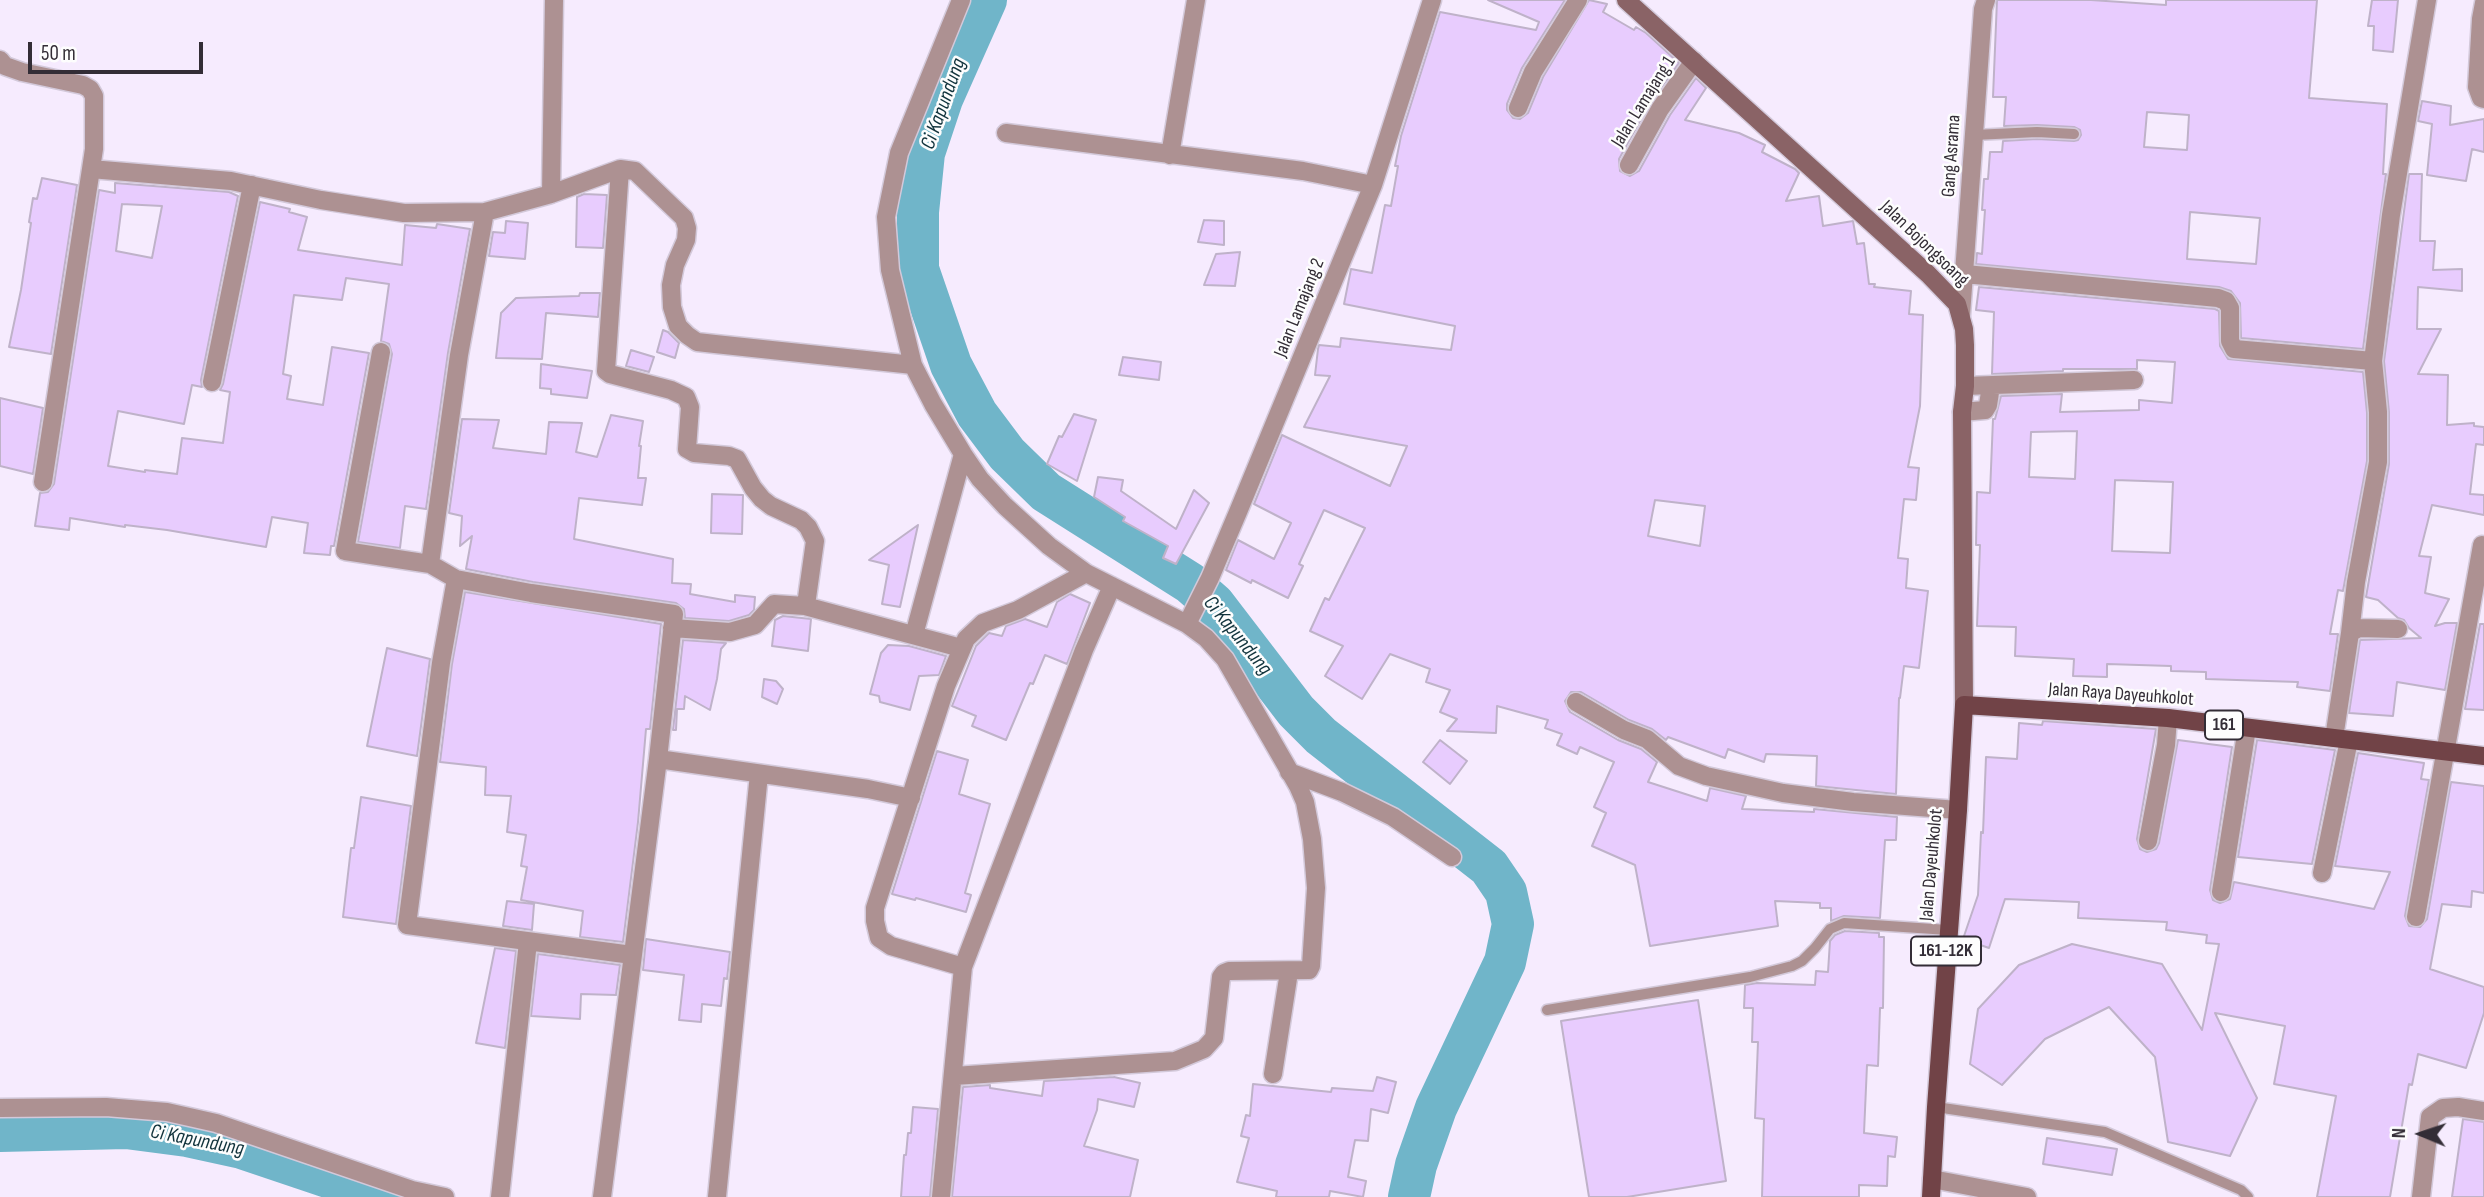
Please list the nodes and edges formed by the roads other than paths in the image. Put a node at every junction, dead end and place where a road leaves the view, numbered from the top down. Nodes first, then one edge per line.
1 (554, 0) edge
2 (961, 0) edge
3 (1196, 0) edge
4 (1432, 0) edge
5 (1578, 0) edge
6 (1626, 0) edge
7 (2427, 0) edge
8 (1984, 3) edge
9 (2484, 3) edge
10 (0, 60) edge
11 (1694, 61) junction
12 (2484, 99) edge
13 (1518, 107) dead end
14 (1006, 133) dead end
15 (2074, 134) dead end
16 (1974, 135) junction
17 (1170, 155) junction
18 (1629, 165) dead end
19 (91, 169) junction
20 (620, 169) junction
21 (251, 185) junction
22 (1373, 185) junction
23 (551, 194) junction
24 (485, 212) junction
25 (1965, 274) junction
26 (1961, 315) junction
27 (381, 352) dead end
28 (2374, 361) junction
29 (914, 365) junction
30 (2134, 380) dead end
31 (212, 382) dead end
32 (1965, 386) junction
33 (1991, 386) junction
34 (1962, 412) junction
35 (963, 454) junction
36 (43, 482) dead end
37 (2482, 545) dead end
38 (430, 564) junction
39 (1086, 573) junction
40 (456, 579) junction
41 (1112, 586) junction
42 (804, 606) junction
43 (1190, 618) junction
44 (672, 628) junction
45 (2398, 629) dead end
46 (2350, 633) junction
47 (914, 635) junction
48 (961, 648) junction
49 (1576, 702) dead end
50 (1964, 705) junction
51 (2168, 718) junction
52 (2247, 728) junction
53 (2341, 739) junction
54 (2447, 752) junction
55 (2484, 756) edge
56 (658, 759) junction
57 (1289, 772) junction
58 (760, 774) junction
59 (911, 798) junction
60 (1958, 810) junction
61 (2148, 841) dead end
62 (1452, 857) dead end
63 (2322, 873) dead end
64 (2221, 892) dead end
65 (2416, 917) dead end
66 (1948, 930) junction
67 (528, 942) junction
68 (632, 955) junction
69 (964, 967) junction
70 (1289, 972) junction
71 (1547, 1010) dead end
72 (1273, 1074) dead end
73 (954, 1076) junction
74 (1936, 1107) junction
75 (0, 1108) edge
76 (2484, 1111) edge
77 (1932, 1188) edge
78 (445, 1197) edge
79 (500, 1197) edge
80 (602, 1197) edge
81 (717, 1197) edge
82 (941, 1197) edge
83 (2027, 1197) edge
84 (2248, 1197) edge
85 (2421, 1197) edge

1 - 23 street
2 - 29 street
3 - 17 street
4 - 22 street, Jalan Lamajang 2
5 - 13 street
6 - 11 main road, Jalan Bojongsoang
7 - 28 street
8 - 16 street, Gang Asrama
9 - 12 street
10 - 19 street
11 - 18 street, Jalan Lamajang 1
11 - 26 main road, Jalan Bojongsoang
14 - 17 street
15 - 16 lane
16 - 25 street, Gang Asrama
17 - 22 street
19 - 21 street
19 - 36 street
20 - 23 street
20 - 29 street
20 - 42 street
21 - 24 street
21 - 31 street
22 - 43 street, Jalan Lamajang 2
23 - 24 street
24 - 38 street
25 - 26 street, Gang Asrama
25 - 28 street
26 - 32 main road, Jalan Bojongsoang
27 - 38 street
28 - 46 street
29 - 35 street
30 - 33 street
32 - 33 street
32 - 34 main road, Jalan Bojongsoang
33 - 34 street
34 - 50 main road, Jalan Bojongsoang
35 - 39 street
35 - 47 street
37 - 54 street
38 - 40 street
39 - 41 street
39 - 48 street
40 - 44 street
40 - 67 street
41 - 43 street
41 - 69 street
42 - 44 street
42 - 47 street
43 - 57 street
44 - 56 street
45 - 46 street
46 - 53 street
47 - 48 street
48 - 59 street
49 - 60 street
50 - 51 main road, Jalan Raya Dayeuhkolot / 161
50 - 60 main road, Jalan Dayeuhkolot / 161-12K
51 - 52 main road, Jalan Raya Dayeuhkolot / 161
51 - 61 street
52 - 53 main road, Jalan Raya Dayeuhkolot / 161
52 - 64 street
53 - 54 main road, Jalan Raya Dayeuhkolot / 161
53 - 63 street
54 - 55 main road, Jalan Raya Dayeuhkolot / 161
54 - 65 street
56 - 58 street
56 - 68 street
57 - 62 street
57 - 70 street
58 - 59 street
58 - 81 street
59 - 69 street
60 - 66 main road, Jalan Dayeuhkolot / 161-12K
66 - 71 lane
66 - 74 main road, Jalan Dayeuhkolot / 161-12K
67 - 68 street
67 - 79 street
68 - 80 street
69 - 73 street
70 - 72 street
70 - 73 street
73 - 82 street
74 - 77 main road, Jalan Dayeuhkolot / 161-12K
74 - 84 lane
75 - 78 street
76 - 85 street
77 - 83 street

